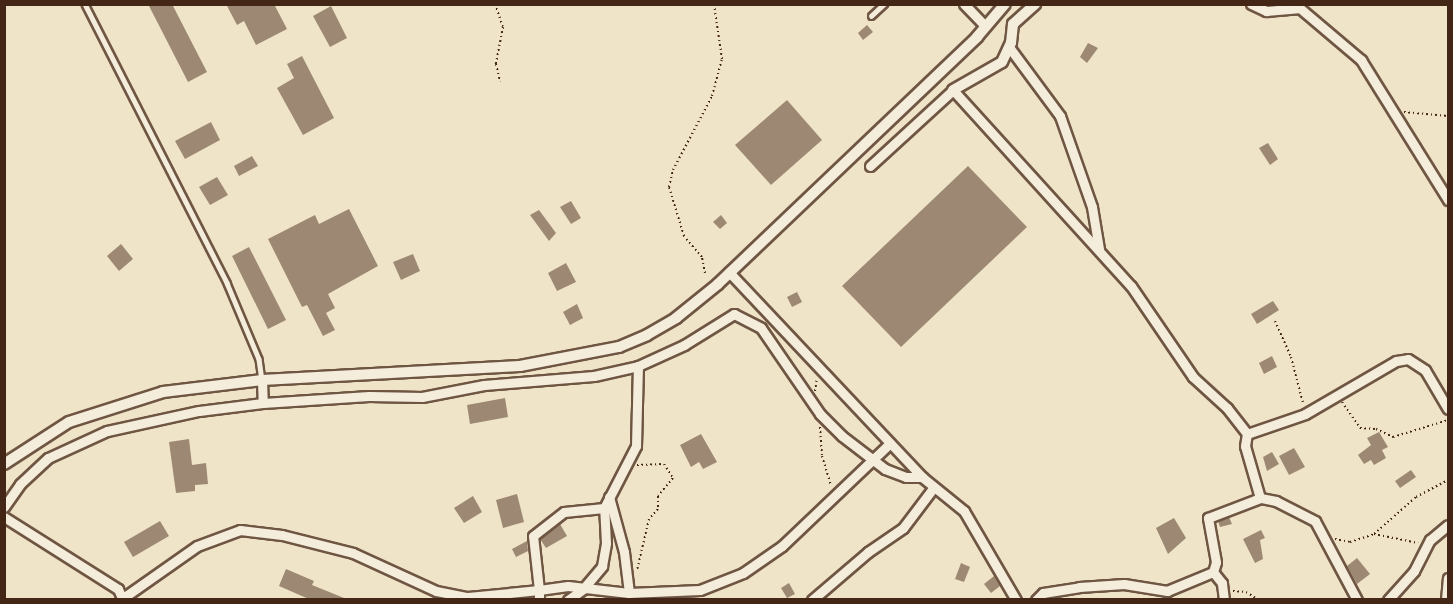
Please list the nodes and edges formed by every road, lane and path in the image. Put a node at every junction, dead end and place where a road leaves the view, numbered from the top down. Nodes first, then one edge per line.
1 (85, 4) edge
2 (495, 4) edge
3 (714, 4) edge
4 (884, 4) edge
5 (964, 4) edge
6 (1005, 4) edge
7 (1035, 4) edge
8 (1251, 4) edge
9 (1297, 6) edge
10 (871, 16) dead end
11 (985, 26) junction
12 (1009, 47) junction
13 (500, 82) dead end
14 (953, 90) junction
15 (1394, 110) junction
16 (1449, 116) edge
17 (870, 166) dead end
18 (1449, 200) edge
19 (1099, 250) junction
20 (729, 272) junction
21 (705, 273) dead end
22 (1275, 321) dead end
23 (638, 366) junction
24 (262, 380) junction
25 (1338, 398) junction
26 (263, 403) junction
27 (1449, 409) edge
28 (1305, 414) junction
29 (1449, 420) edge
30 (1247, 434) junction
31 (890, 443) junction
32 (874, 460) junction
33 (4, 464) edge
34 (621, 471) junction
35 (922, 477) junction
36 (1449, 480) edge
37 (934, 487) junction
38 (609, 497) junction
39 (1260, 498) junction
40 (4, 507) edge
41 (604, 508) junction
42 (4, 517) edge
43 (1449, 525) edge
44 (1374, 534) junction
45 (1324, 536) junction
46 (1430, 540) junction
47 (1213, 572) junction
48 (1449, 578) edge
49 (583, 589) junction
50 (633, 593) junction
51 (539, 595) edge
52 (1224, 595) edge
53 (123, 599) edge
54 (568, 600) edge
55 (812, 600) edge
56 (1016, 600) edge
57 (1036, 600) edge
58 (1259, 600) edge
59 (1357, 600) edge
60 (1388, 600) edge
61 (1446, 600) edge

1 - 24 lane
2 - 13 path
3 - 21 path
4 - 10 lane
5 - 11 street
6 - 11 street
7 - 12 street
8 - 9 street
9 - 15 street
11 - 20 street
12 - 14 street
12 - 19 street
14 - 17 street
14 - 19 street
15 - 16 path
15 - 18 street
19 - 30 street
20 - 24 street
20 - 31 street
22 - 28 path
23 - 26 street
23 - 32 street
23 - 34 street
24 - 26 street
24 - 33 street
25 - 27 street
25 - 28 street
25 - 29 path
26 - 40 street
28 - 30 street
30 - 39 street
31 - 32 street
31 - 35 street
32 - 35 street
32 - 50 street
34 - 38 street
34 - 50 path
35 - 37 street
36 - 44 path
37 - 55 street
37 - 56 street
38 - 41 street
38 - 50 street
39 - 45 street
39 - 47 street
41 - 49 street
41 - 51 street
42 - 53 street
43 - 46 street
44 - 45 path
44 - 46 path
45 - 59 street
46 - 60 street
47 - 52 street
47 - 57 street
48 - 61 street
49 - 50 street
49 - 51 street
49 - 54 street
51 - 53 street
52 - 58 path

